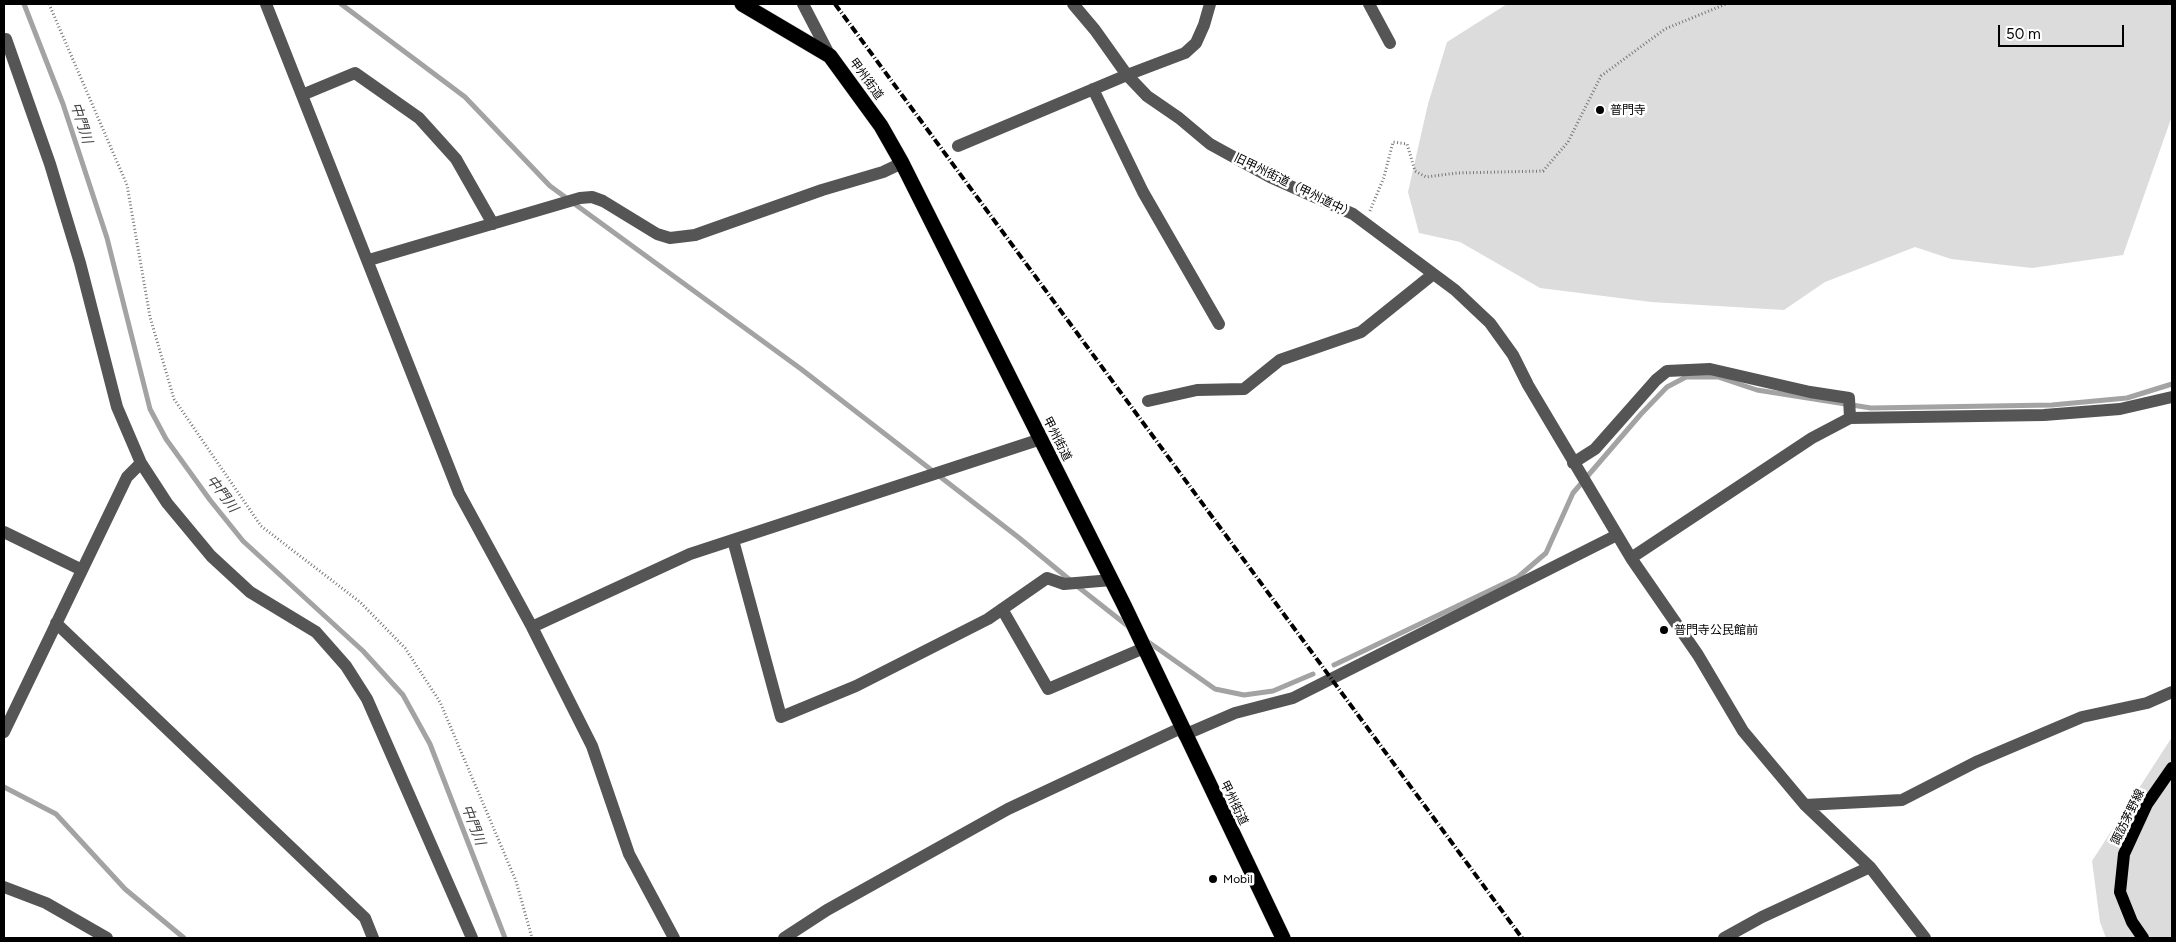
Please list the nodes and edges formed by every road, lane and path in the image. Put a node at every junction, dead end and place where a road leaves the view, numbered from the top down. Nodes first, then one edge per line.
1 (49, 4) edge
2 (266, 4) edge
3 (742, 4) edge
4 (803, 4) edge
5 (1072, 4) edge
6 (1210, 4) edge
7 (1369, 4) edge
8 (1726, 4) edge
9 (1390, 42) dead end
10 (4, 44) edge
11 (830, 56) junction
12 (1127, 75) junction
13 (1093, 89) junction
14 (302, 95) junction
15 (958, 146) dead end
16 (902, 163) junction
17 (1364, 223) junction
18 (493, 224) junction
19 (368, 260) junction
20 (1432, 275) junction
21 (1219, 324) dead end
22 (2172, 397) edge
23 (1148, 401) dead end
24 (1850, 418) junction
25 (1041, 439) junction
26 (141, 463) junction
27 (1575, 467) junction
28 (4, 532) edge
29 (1617, 535) junction
30 (733, 540) junction
31 (1631, 558) junction
32 (82, 570) junction
33 (1112, 580) junction
34 (1002, 609) junction
35 (56, 623) junction
36 (532, 627) junction
37 (1144, 648) junction
38 (2172, 692) edge
39 (4, 732) edge
40 (1183, 732) junction
41 (2172, 768) edge
42 (1805, 805) junction
43 (1870, 867) junction
44 (4, 886) edge
45 (107, 938) edge
46 (373, 938) edge
47 (472, 938) edge
48 (532, 938) edge
49 (674, 938) edge
50 (784, 938) edge
51 (1283, 938) edge
52 (1724, 938) edge
53 (1925, 938) edge
54 (2143, 938) edge

1 - 48 path
2 - 14 street
3 - 11 highway, 甲州街道
4 - 11 street
5 - 12 street, 旧甲州街道（甲州道中）
6 - 12 street
7 - 9 street
8 - 17 path
10 - 26 street
11 - 16 highway, 甲州街道
12 - 13 street
12 - 17 street, 旧甲州街道（甲州道中）
13 - 15 street
13 - 21 street
14 - 18 street
14 - 19 street
16 - 18 street
16 - 25 highway, 甲州街道
17 - 20 street, 旧甲州街道（甲州道中）
18 - 19 street
19 - 36 street
20 - 23 street
20 - 27 street, 旧甲州街道（甲州道中）
22 - 24 street
24 - 27 street
24 - 31 street
25 - 30 street
25 - 33 highway, 甲州街道
26 - 32 street
26 - 47 street
27 - 29 street, 旧甲州街道（甲州道中）
28 - 32 street
29 - 31 street
29 - 40 street
30 - 34 street
30 - 36 street
31 - 42 street
32 - 35 street
33 - 34 street
33 - 37 highway, 甲州街道
34 - 37 street
35 - 39 street
35 - 46 street
36 - 49 street
37 - 40 highway, 甲州街道
38 - 42 street
40 - 50 street
40 - 51 highway, 甲州街道
41 - 54 main road, 諏訪茅野線
42 - 43 street
43 - 52 street
43 - 53 street
44 - 45 street

